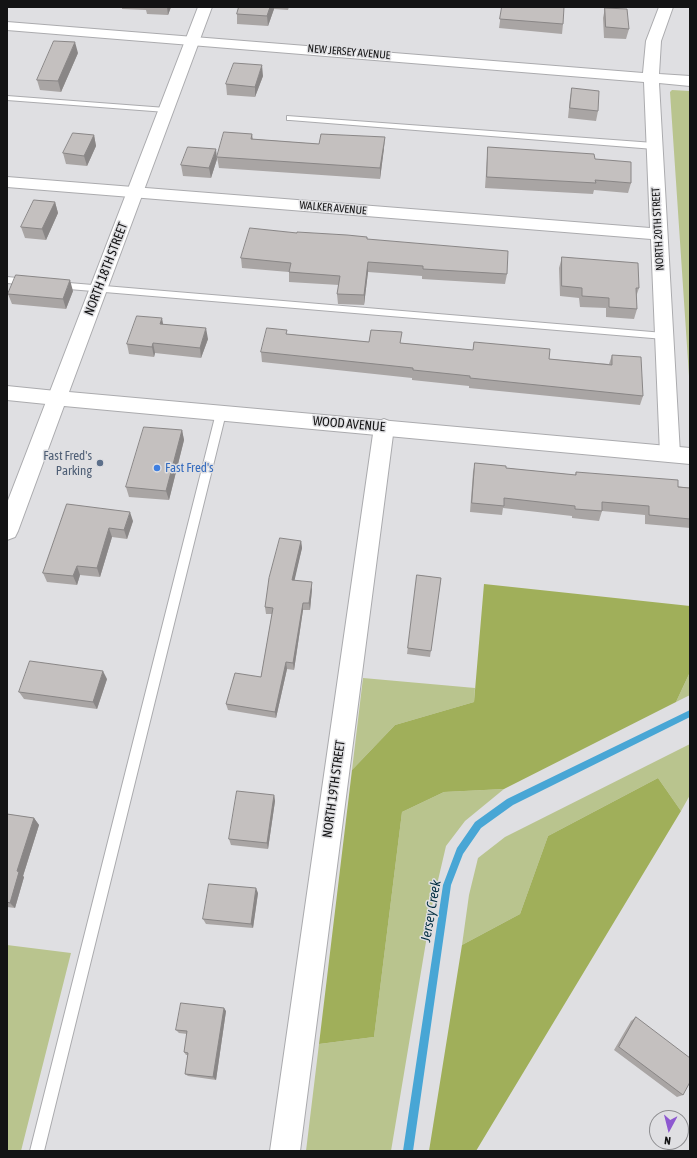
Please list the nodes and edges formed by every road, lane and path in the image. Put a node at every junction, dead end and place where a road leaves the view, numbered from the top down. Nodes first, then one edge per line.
1 (205, 7) edge
2 (666, 7) edge
3 (7, 26) edge
4 (193, 40) junction
5 (651, 76) junction
6 (690, 81) edge
7 (7, 98) edge
8 (166, 110) junction
9 (290, 118) dead end
10 (654, 146) junction
11 (7, 182) edge
12 (136, 192) junction
13 (658, 234) junction
14 (7, 280) edge
15 (98, 289) junction
16 (664, 336) junction
17 (7, 393) edge
18 (56, 398) junction
19 (221, 413) junction
20 (384, 427) junction
21 (670, 454) junction
22 (690, 456) edge
23 (7, 529) edge
24 (37, 1151) edge
25 (285, 1151) edge

1 - 4 street, NORTH 18TH STREET
2 - 5 street, NORTH 20TH STREET
3 - 4 street, NEW JERSEY AVENUE
4 - 5 street, NEW JERSEY AVENUE
4 - 8 street, NORTH 18TH STREET
5 - 6 street, NEW JERSEY AVENUE
5 - 10 street, NORTH 20TH STREET
7 - 8 lane
8 - 12 street, NORTH 18TH STREET
9 - 10 lane
10 - 13 street, NORTH 20TH STREET
11 - 12 street, WALKER AVENUE
12 - 13 street, WALKER AVENUE
12 - 15 street, NORTH 18TH STREET
13 - 16 street, NORTH 20TH STREET
14 - 15 lane
15 - 16 lane
15 - 18 street, NORTH 18TH STREET
16 - 21 street, NORTH 20TH STREET
17 - 18 street, WOOD AVENUE
18 - 19 street, WOOD AVENUE
18 - 23 street, NORTH 18TH STREET
19 - 20 street, WOOD AVENUE
19 - 24 lane
20 - 21 street, WOOD AVENUE
20 - 25 street, NORTH 19TH STREET
21 - 22 street, WOOD AVENUE

